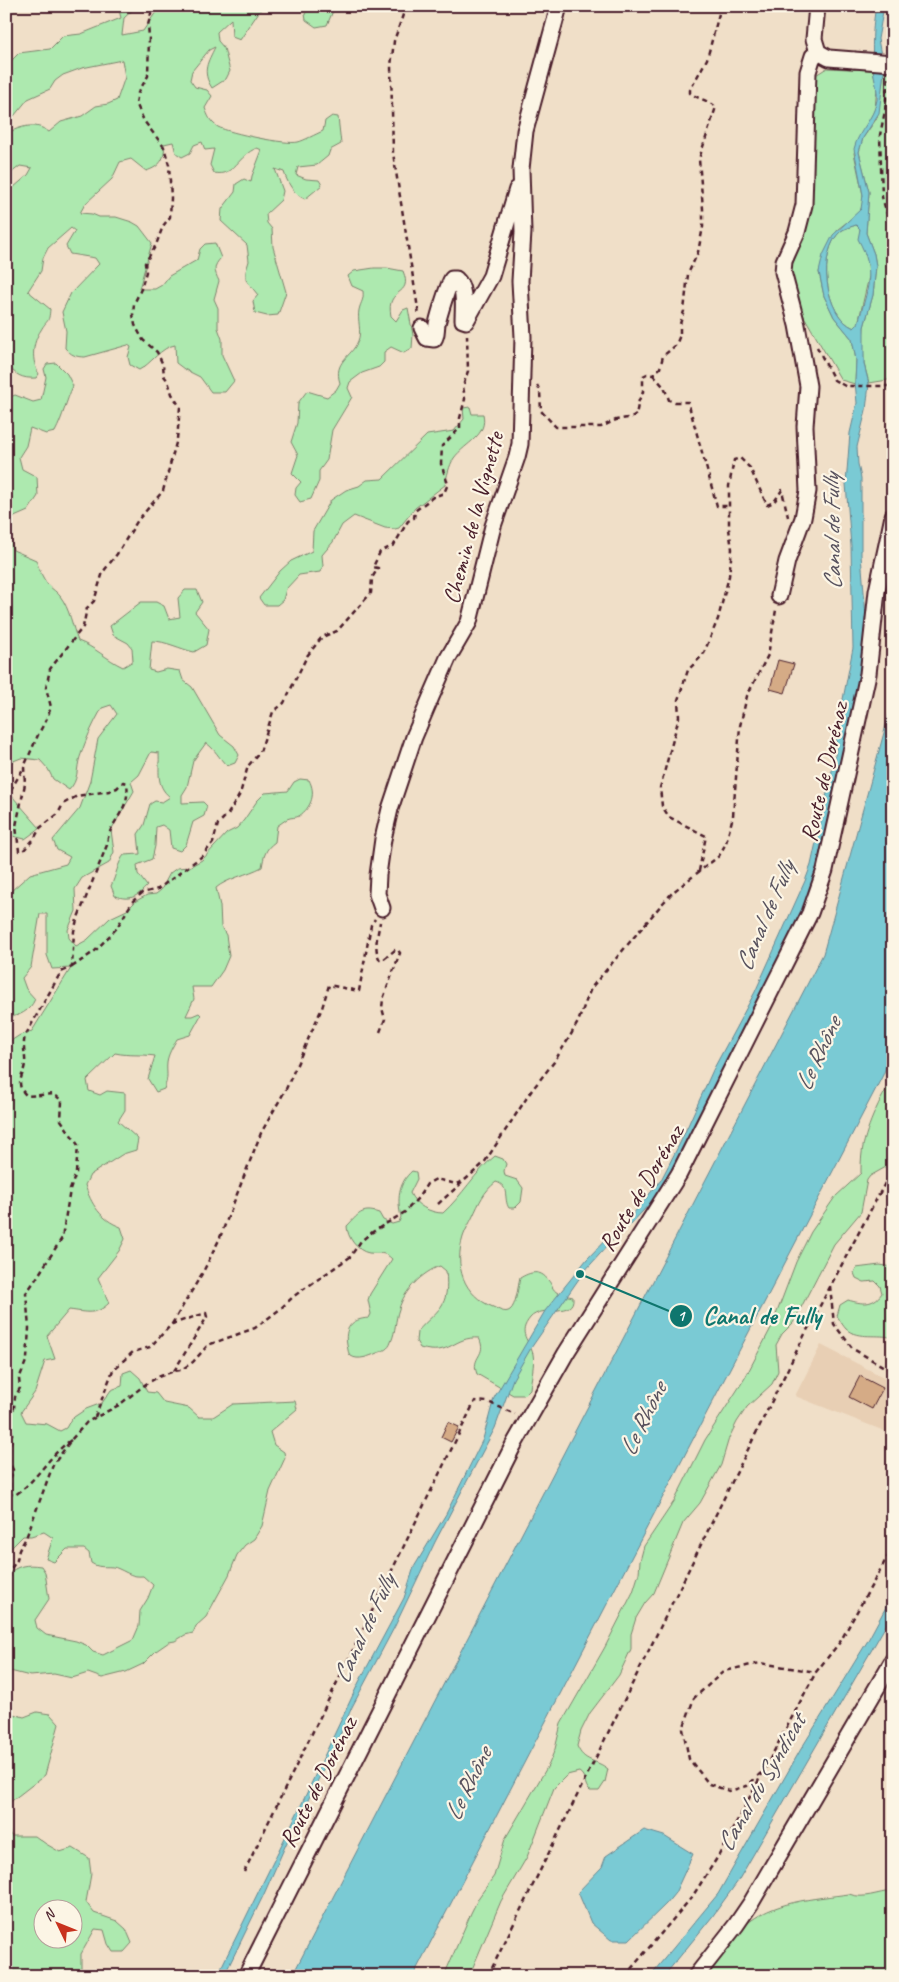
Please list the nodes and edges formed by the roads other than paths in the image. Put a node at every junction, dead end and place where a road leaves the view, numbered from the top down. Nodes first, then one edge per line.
1 (559, 6) edge
2 (817, 6) edge
3 (818, 52) junction
4 (890, 64) edge
5 (522, 169) junction
6 (422, 328) road end
7 (893, 516) edge
8 (778, 596) road end
9 (382, 908) road end
10 (893, 1660) edge
11 (246, 1976) edge
12 (696, 1976) edge

1 - 5 street, Chemin de la Vignette
2 - 3 street
3 - 4 street, bridge
3 - 8 street
5 - 6 street
5 - 9 street, Chemin de la Vignette
7 - 11 street, Route de Dorénaz
10 - 12 street

